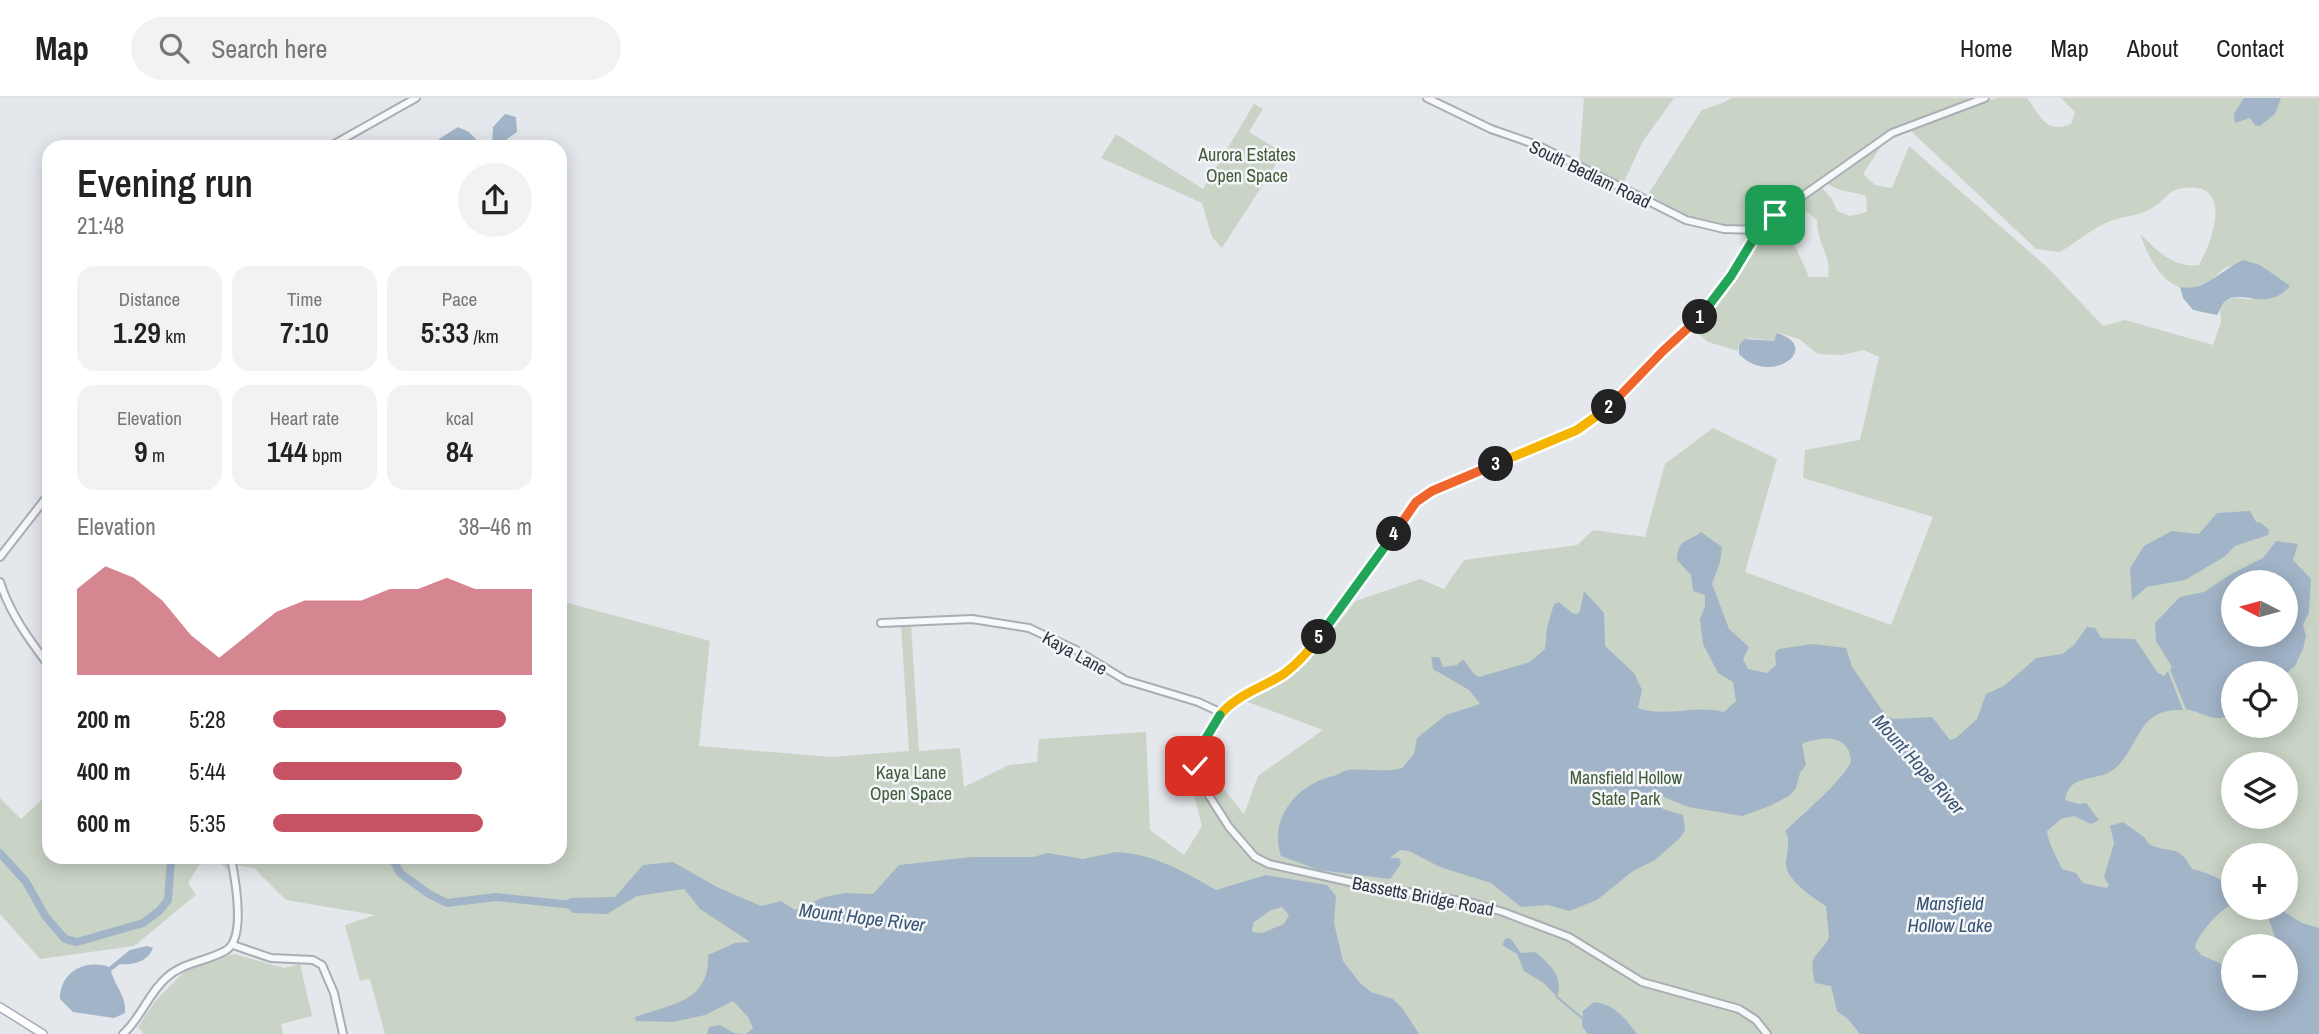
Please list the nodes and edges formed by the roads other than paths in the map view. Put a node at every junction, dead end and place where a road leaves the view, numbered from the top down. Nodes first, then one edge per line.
1 (416, 98) edge
2 (1427, 98) edge
3 (1985, 98) edge
4 (342, 140) edge
5 (1759, 230) junction
6 (42, 503) edge
7 (0, 557) edge
8 (0, 582) edge
9 (881, 623) dead end
10 (42, 656) edge
11 (1222, 713) junction
12 (232, 864) edge
13 (233, 945) junction
14 (2, 1011) edge
15 (43, 1034) edge
16 (123, 1034) edge
17 (343, 1034) edge
18 (1767, 1034) edge

1 - 4 street
2 - 5 street, South Bedlam Road
3 - 5 street
5 - 11 street
6 - 7 street
8 - 10 street
9 - 11 street, Kaya Lane
11 - 18 street, Bassetts Bridge Road
12 - 13 street
13 - 16 street
13 - 17 street
14 - 15 main road

